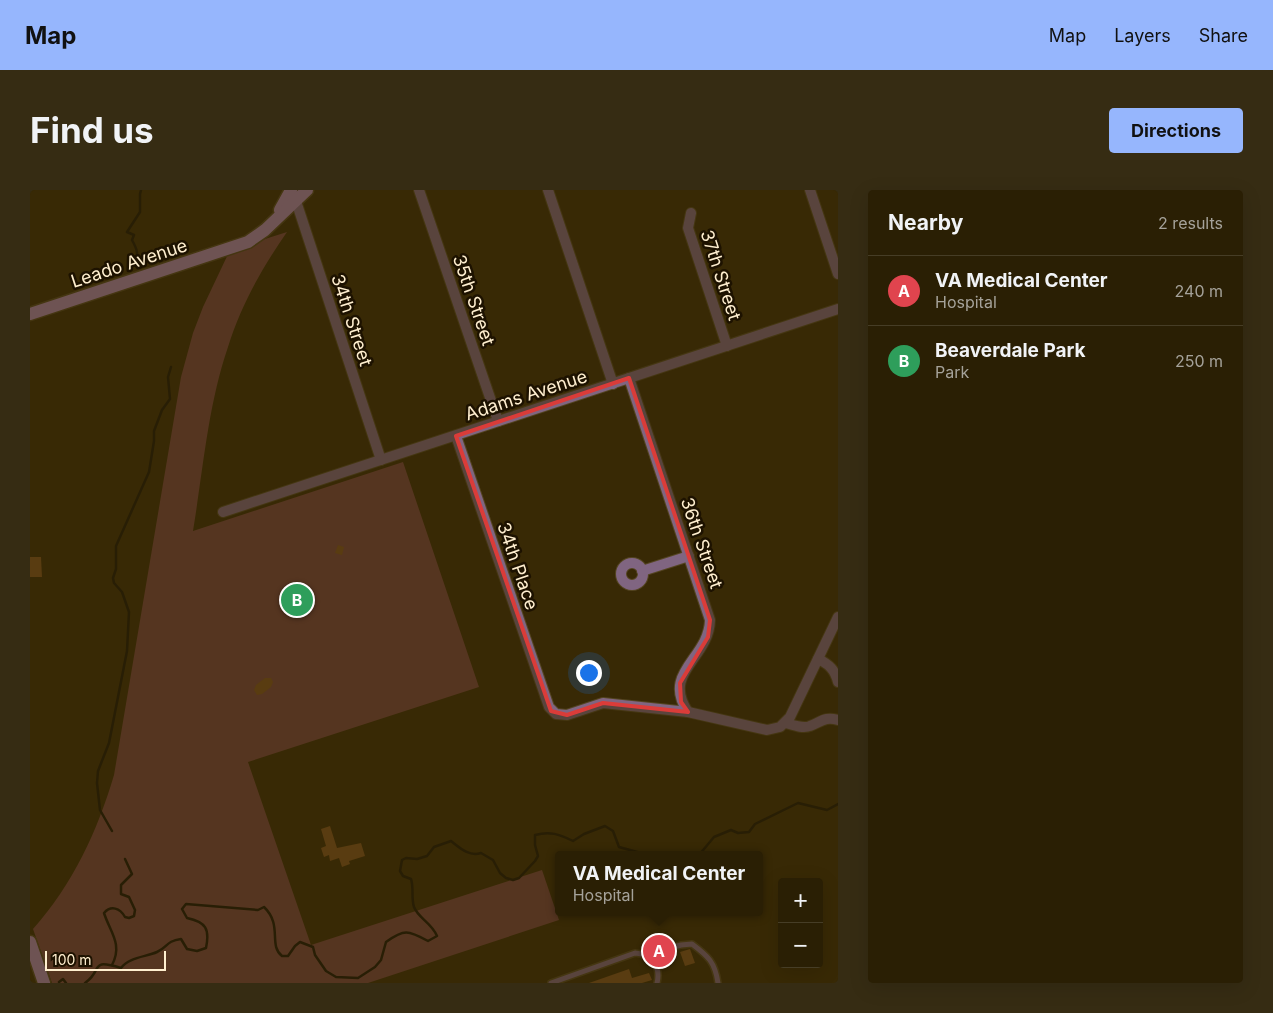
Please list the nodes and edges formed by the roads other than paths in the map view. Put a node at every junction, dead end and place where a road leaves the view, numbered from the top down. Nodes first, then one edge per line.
1 (307, 190) edge
2 (419, 190) edge
3 (548, 190) edge
4 (810, 190) edge
5 (293, 194) edge
6 (690, 213) dead end
7 (838, 274) edge
8 (838, 309) edge
9 (30, 314) edge
10 (727, 346) junction
11 (629, 378) junction
12 (613, 384) junction
13 (498, 422) junction
14 (456, 436) junction
15 (381, 460) junction
16 (223, 512) dead end
17 (690, 556) junction
18 (642, 571) dead end
19 (838, 617) edge
20 (818, 659) junction
21 (838, 682) edge
22 (688, 712) junction
23 (838, 720) edge
24 (786, 723) junction
25 (30, 944) edge
26 (646, 955) junction
27 (44, 983) edge
28 (551, 983) edge
29 (656, 983) edge
30 (718, 983) edge

1 - 5 street, Leado Avenue
2 - 13 street, 35th Street
3 - 12 street
4 - 7 street
5 - 9 street, Leado Avenue
5 - 15 street, 34th Street
6 - 10 street, 37th Street
8 - 10 street, Adams Avenue
10 - 11 street, Adams Avenue
11 - 12 street, Adams Avenue
11 - 17 street, 36th Street
12 - 13 street, Adams Avenue
13 - 14 street, Adams Avenue
14 - 15 street, Adams Avenue
14 - 22 street, 34th Place
15 - 16 street, Adams Avenue
17 - 18 street
17 - 22 street, 36th Street
19 - 20 street
20 - 21 street
20 - 24 street
22 - 24 street
23 - 24 street
25 - 27 street
26 - 28 lane
26 - 29 lane
26 - 30 lane

